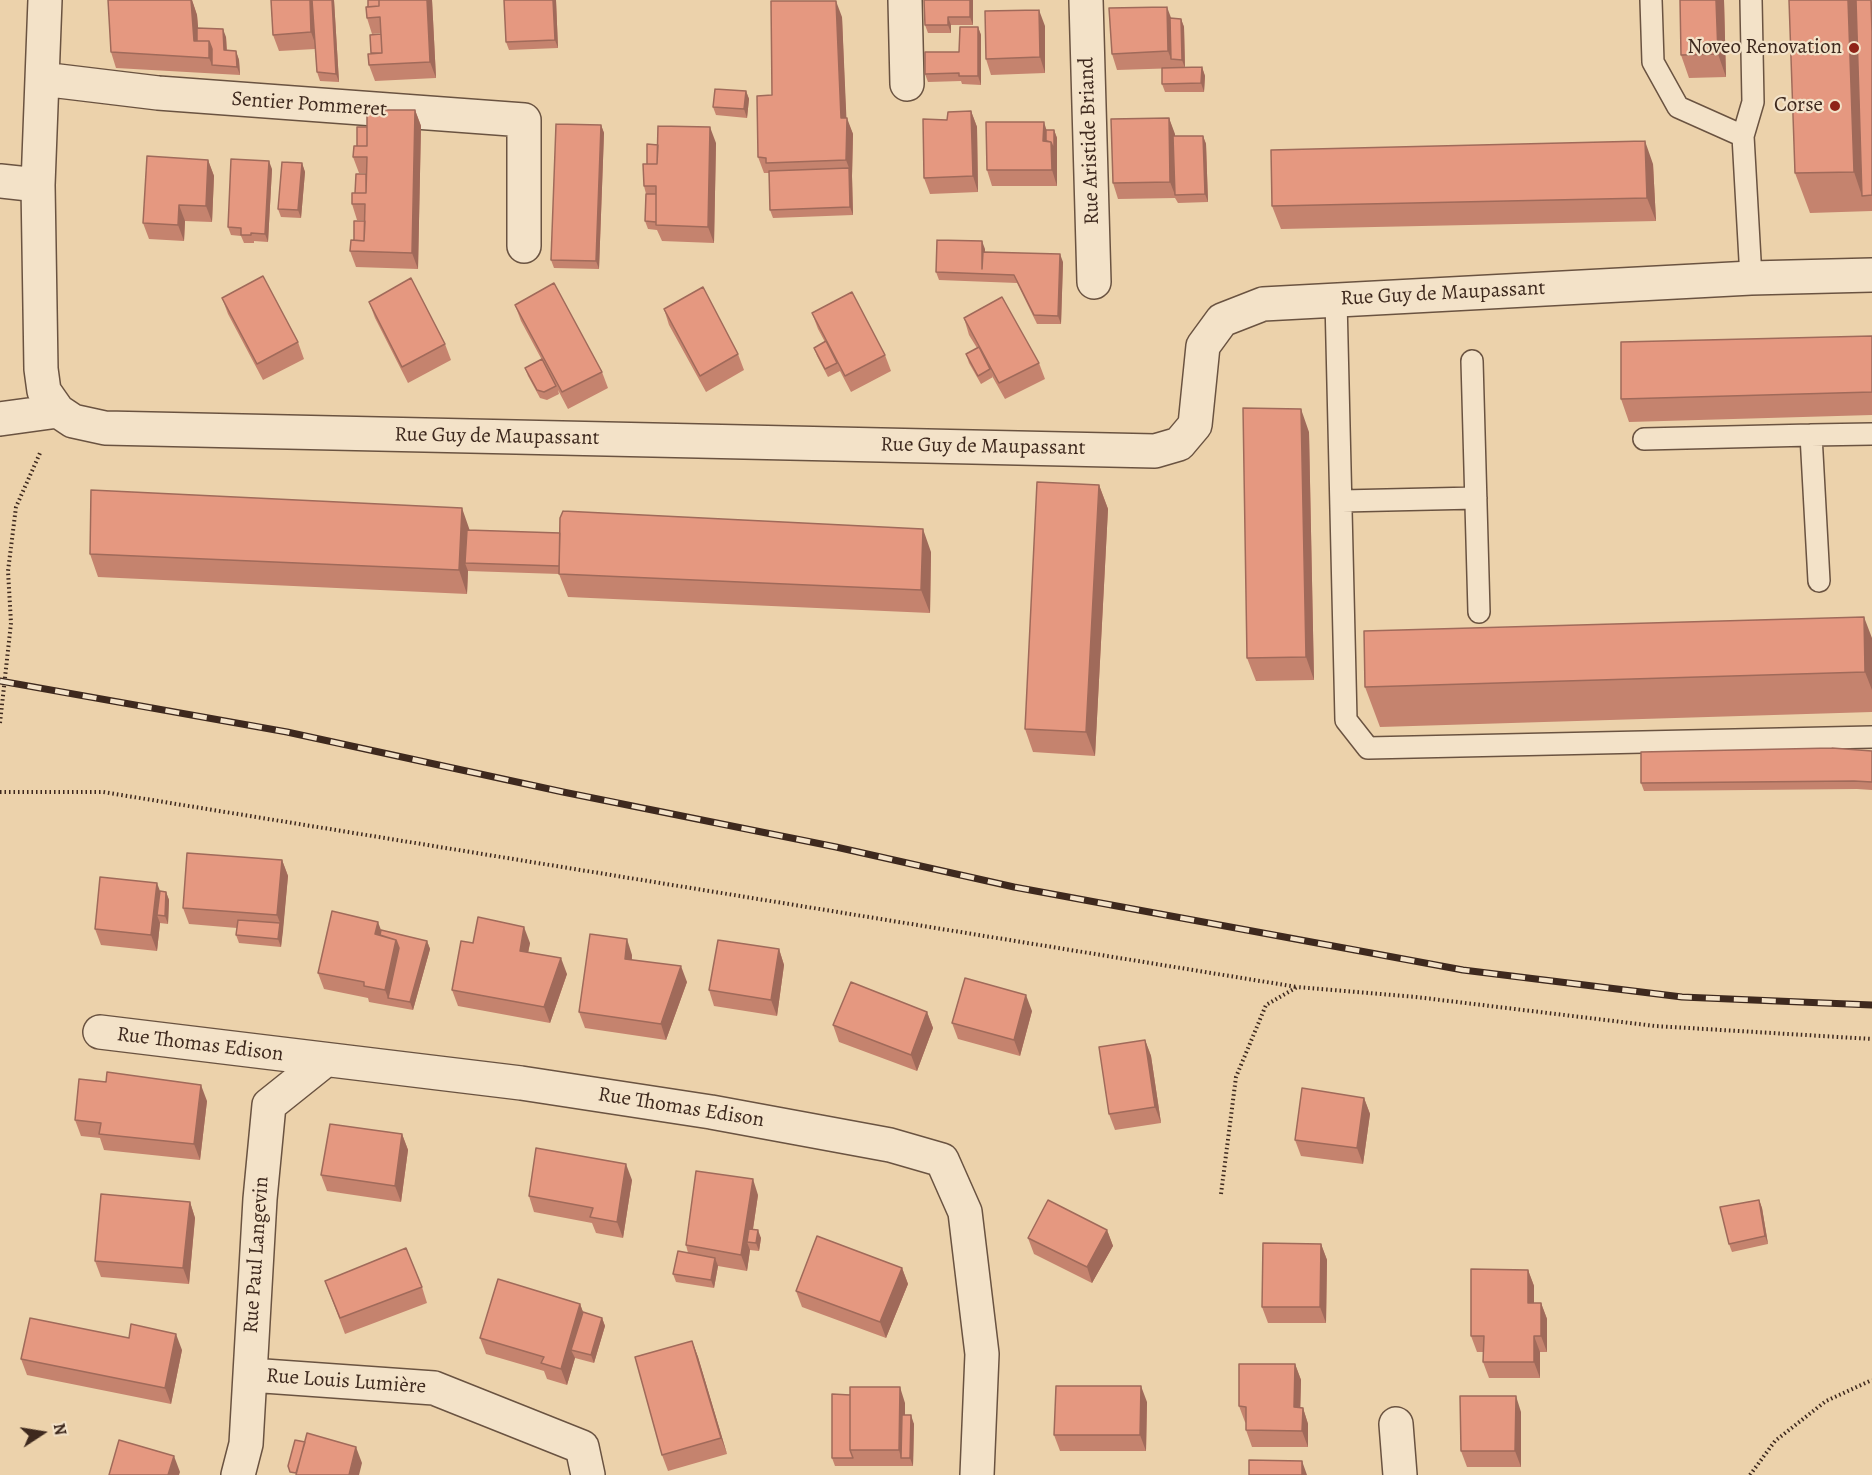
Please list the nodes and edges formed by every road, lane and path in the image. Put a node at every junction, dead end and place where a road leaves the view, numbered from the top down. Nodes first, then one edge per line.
1 (45, 0) edge
2 (905, 0) edge
3 (1086, 0) edge
4 (1652, 0) edge
5 (1751, 0) edge
6 (42, 79) junction
7 (907, 84) dead end
8 (1743, 136) junction
9 (0, 182) edge
10 (38, 185) junction
11 (524, 246) dead end
12 (1872, 274) edge
13 (1751, 278) junction
14 (1094, 282) dead end
15 (1336, 300) junction
16 (1472, 362) dead end
17 (58, 411) junction
18 (0, 419) edge
19 (1872, 434) edge
20 (1811, 435) junction
21 (1644, 439) dead end
22 (1476, 498) junction
23 (1342, 501) junction
24 (1819, 580) dead end
25 (1479, 612) dead end
26 (0, 723) edge
27 (1872, 737) edge
28 (0, 792) edge
29 (1296, 987) junction
30 (100, 1032) dead end
31 (1872, 1039) edge
32 (324, 1061) junction
33 (1221, 1194) dead end
34 (250, 1375) junction
35 (1872, 1380) edge
36 (1396, 1424) dead end
37 (238, 1475) edge
38 (588, 1475) edge
39 (977, 1475) edge
40 (1400, 1475) edge
41 (1750, 1475) edge

1 - 6 street
2 - 7 street
3 - 14 street, Rue Aristide Briand
4 - 8 lane
5 - 8 lane
6 - 10 street
6 - 11 street, Sentier Pommeret
8 - 13 lane
9 - 10 street
10 - 17 street
12 - 13 street, Rue Guy de Maupassant
13 - 15 street, Rue Guy de Maupassant
15 - 17 street, Rue Guy de Maupassant
15 - 23 lane
16 - 22 lane
17 - 18 street
17 - 26 path
19 - 20 lane
20 - 21 lane
20 - 24 lane
22 - 23 lane
22 - 25 lane
23 - 27 lane
28 - 29 path
29 - 31 path
29 - 33 path
30 - 32 street, Rue Thomas Edison
32 - 34 street, Rue Paul Langevin
32 - 39 street, Rue Thomas Edison
34 - 37 street, Rue Paul Langevin
34 - 38 street, Rue Louis Lumière
35 - 41 path
36 - 40 street

